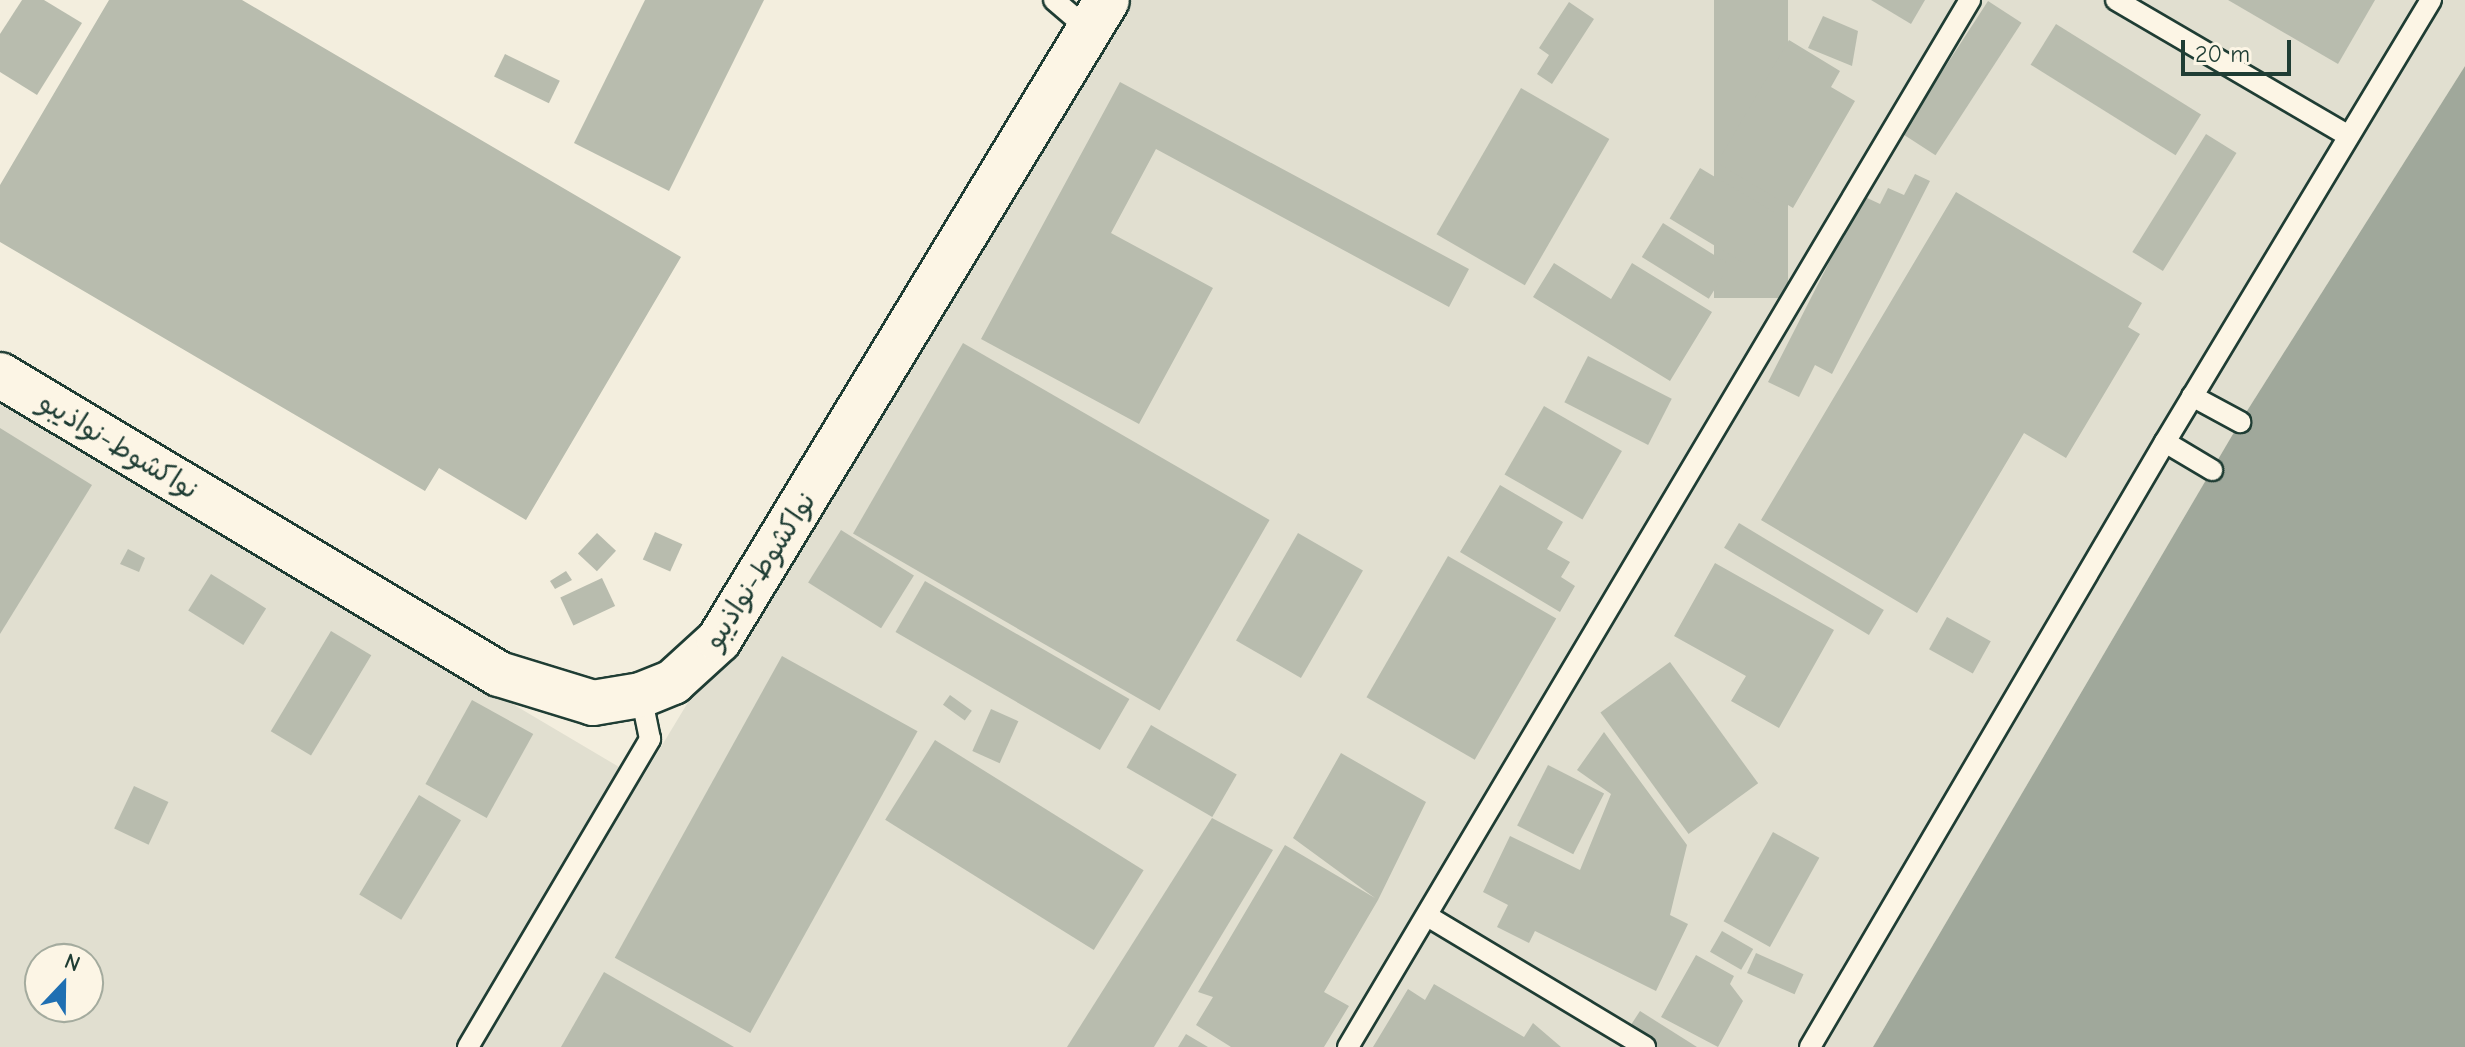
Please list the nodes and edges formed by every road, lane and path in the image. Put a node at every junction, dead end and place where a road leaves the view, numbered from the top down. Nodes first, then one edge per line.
1 (1054, 0) edge
2 (1970, 0) edge
3 (2116, 0) edge
4 (2431, 0) edge
5 (1098, 15) edge
6 (2347, 135) junction
7 (0, 375) edge
8 (2192, 396) junction
9 (2240, 422) dead end
10 (2165, 442) junction
11 (2212, 470) dead end
12 (641, 695) junction
13 (1429, 917) junction
14 (468, 1047) edge
15 (1348, 1047) edge
16 (1645, 1047) edge
17 (1810, 1047) edge

1 - 5 lane
2 - 13 lane
3 - 6 lane
4 - 6 lane
5 - 12 main road, نواكشوط-نواذيبو
6 - 8 lane
7 - 12 main road, نواكشوط-نواذيبو
8 - 9 lane
8 - 10 lane
10 - 11 lane
10 - 17 lane
12 - 14 lane
13 - 15 lane
13 - 16 lane

